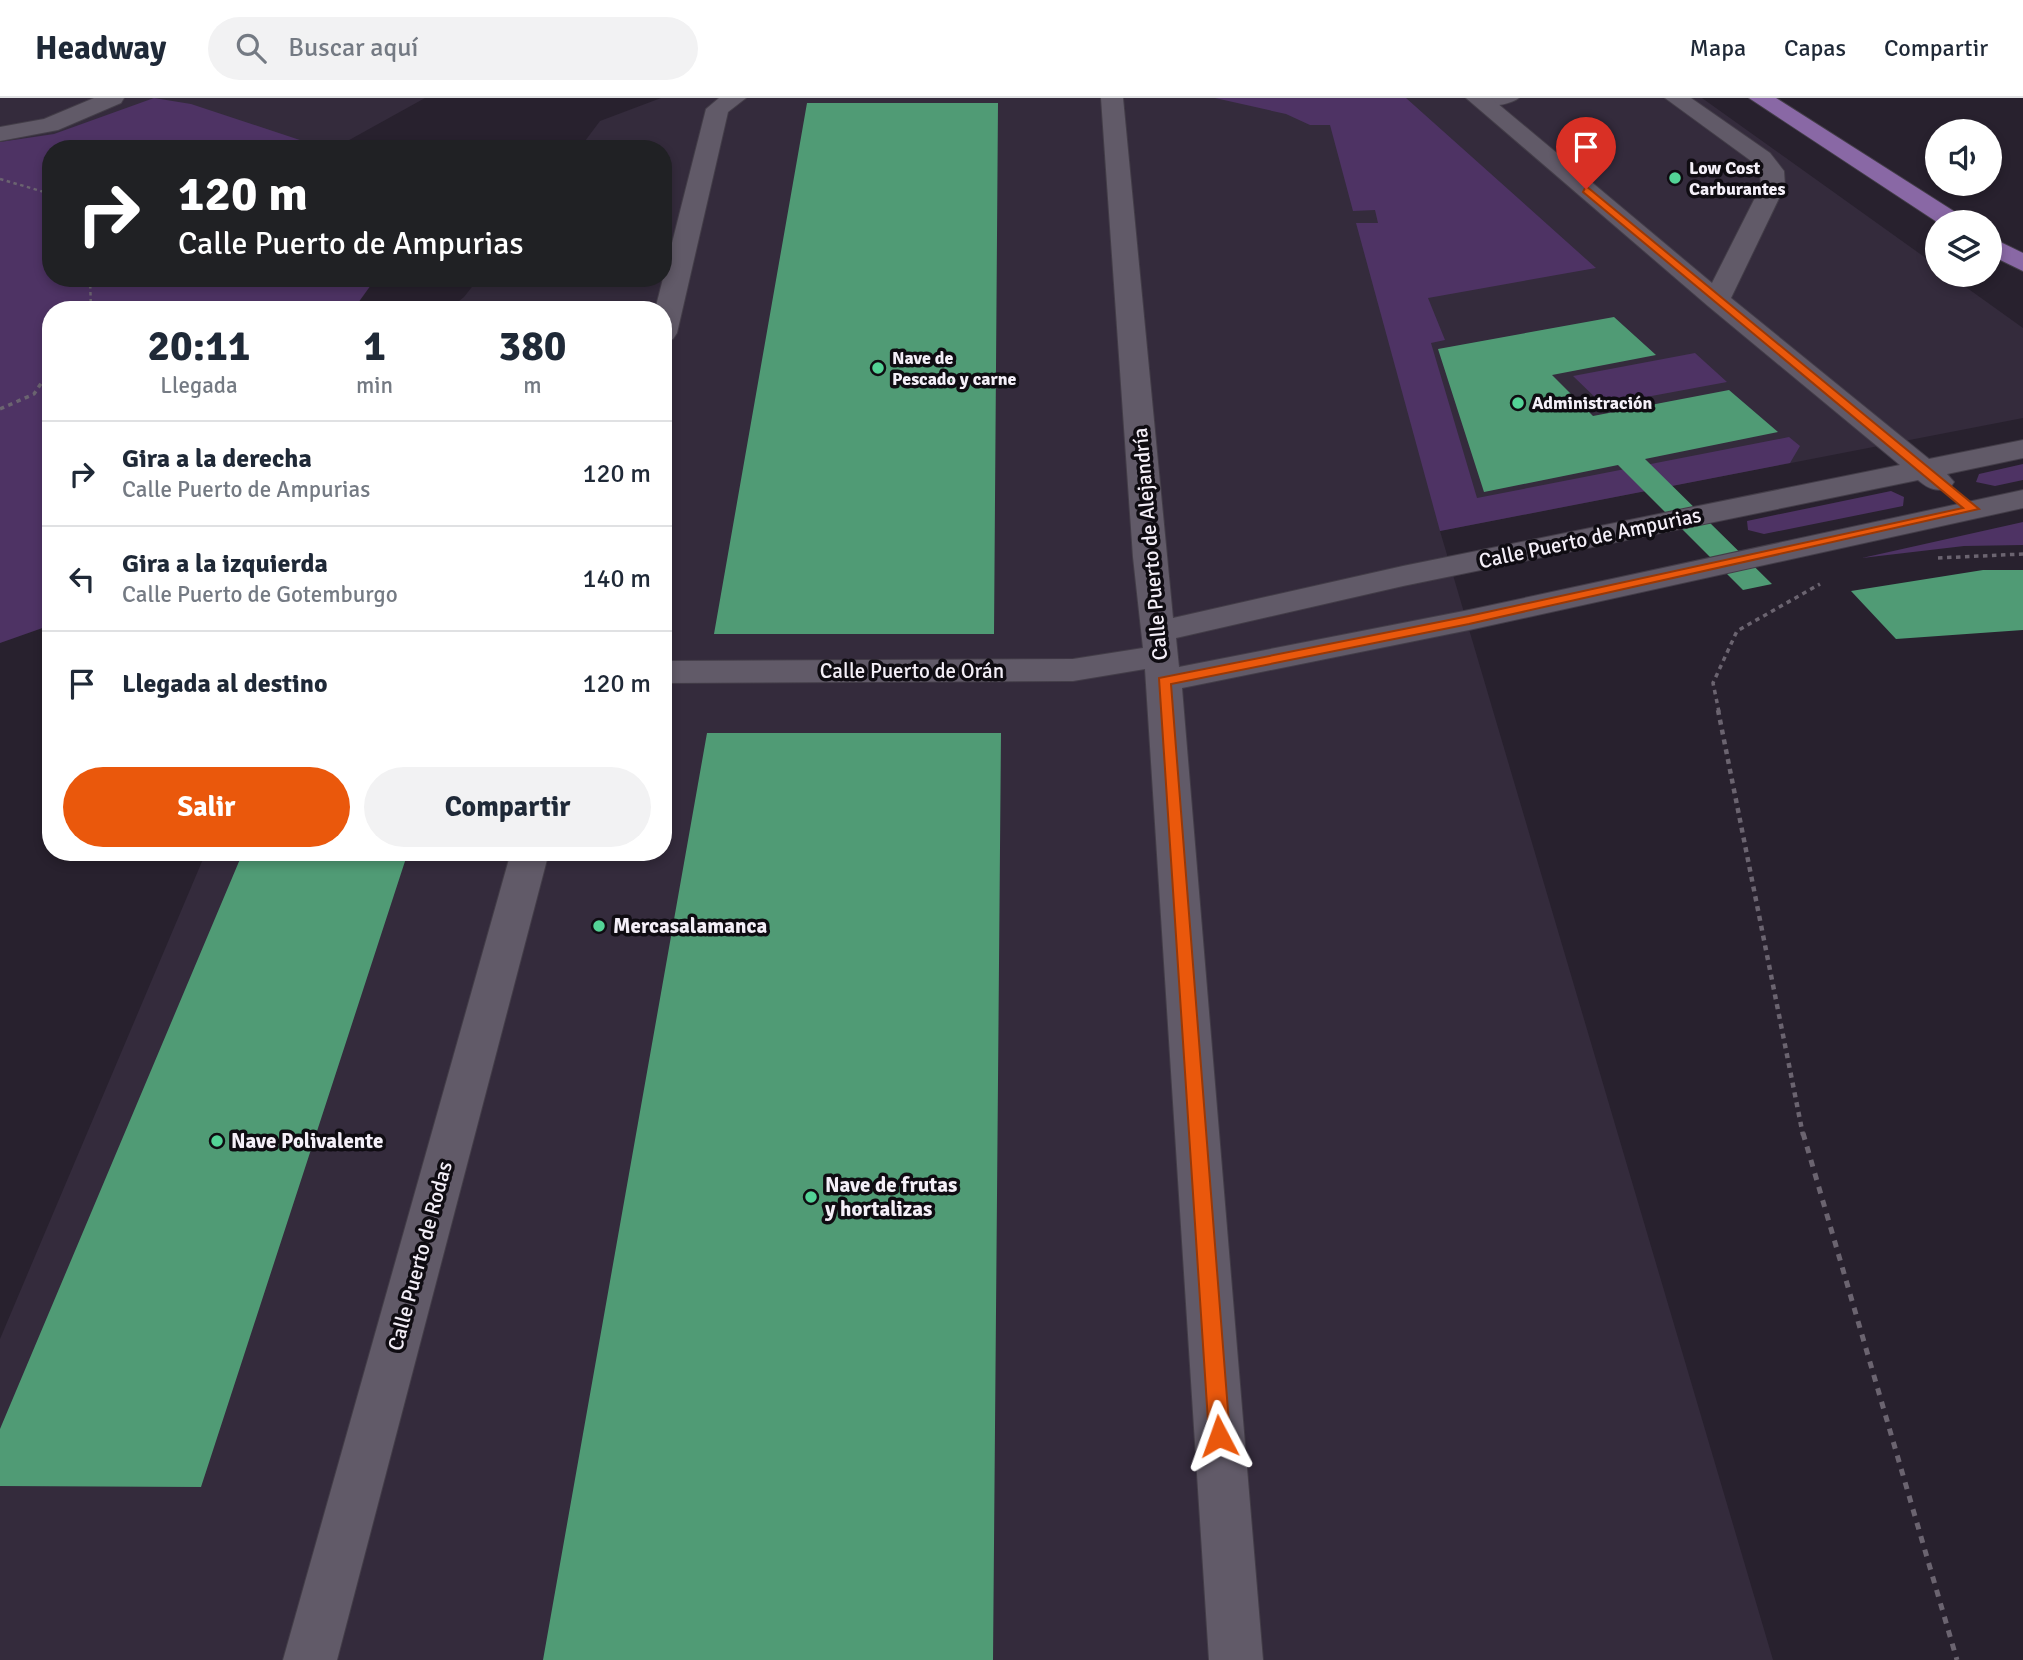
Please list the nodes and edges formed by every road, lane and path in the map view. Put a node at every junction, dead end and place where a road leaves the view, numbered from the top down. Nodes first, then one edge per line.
1 (113, 98) edge
2 (735, 98) edge
3 (1112, 98) edge
4 (1512, 98) edge
5 (1676, 98) edge
6 (1760, 98) edge
7 (1480, 100) edge
8 (0, 134) edge
9 (0, 179) edge
10 (42, 191) edge
11 (1935, 210) edge
12 (2005, 254) edge
13 (2023, 271) edge
14 (1717, 300) junction
15 (671, 301) edge
16 (42, 382) edge
17 (0, 409) edge
18 (2023, 449) edge
19 (1924, 470) junction
20 (2023, 499) edge
21 (1973, 509) junction
22 (2023, 554) edge
23 (1936, 558) dead end
24 (1828, 582) dead end
25 (1160, 656) junction
26 (672, 672) edge
27 (528, 861) edge
28 (310, 1660) edge
29 (1236, 1660) edge
30 (1957, 1660) edge

1 - 8 street
2 - 15 street
3 - 25 street, Calle Puerto de Alejandría
4 - 7 lane
5 - 14 street
6 - 11 main road
7 - 14 street
9 - 10 path
12 - 13 main road
14 - 19 street
16 - 17 path
18 - 19 street, Calle Puerto de Ampurias
19 - 21 street
19 - 25 street, Calle Puerto de Ampurias
20 - 21 street
21 - 25 street
22 - 23 path
24 - 30 path
25 - 26 street, Calle Puerto de Orán
25 - 29 street, Calle Puerto de Alejandría
27 - 28 street, Calle Puerto de Rodas

